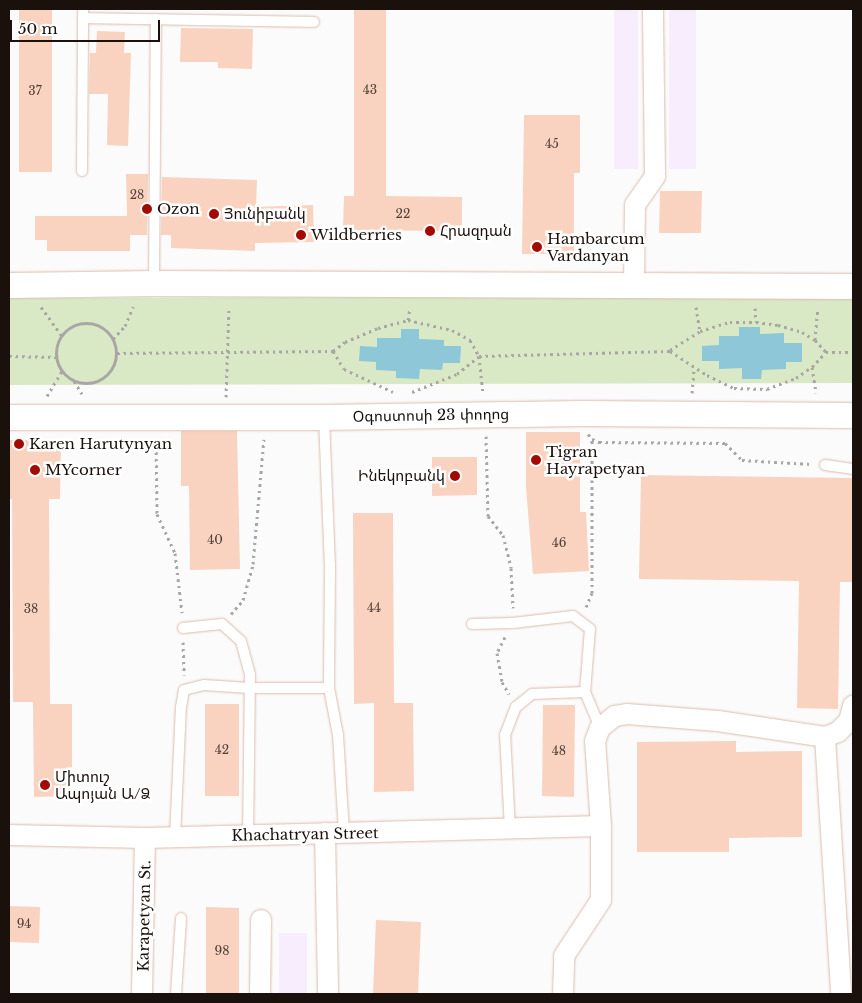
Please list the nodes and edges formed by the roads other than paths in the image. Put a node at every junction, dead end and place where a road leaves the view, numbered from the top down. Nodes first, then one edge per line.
1 (654, 9) edge
2 (83, 13) edge
3 (156, 19) junction
4 (314, 22) dead end
5 (82, 171) dead end
6 (154, 283) junction
7 (9, 285) edge
8 (634, 285) junction
9 (853, 286) edge
10 (853, 415) edge
11 (9, 417) edge
12 (324, 417) junction
13 (825, 465) road end
14 (853, 469) edge
15 (472, 624) dead end
16 (183, 628) road end
17 (249, 688) junction
18 (328, 688) junction
19 (584, 692) junction
20 (853, 706) edge
21 (600, 728) junction
22 (826, 737) junction
23 (601, 826) junction
24 (510, 828) junction
25 (9, 831) edge
26 (335, 833) junction
27 (248, 836) junction
28 (145, 838) junction
29 (175, 838) junction
30 (181, 918) dead end
31 (261, 920) dead end
32 (841, 992) dead end
33 (142, 994) edge
34 (176, 994) edge
35 (260, 994) edge
36 (328, 994) edge
37 (563, 994) edge

1 - 8 street
2 - 3 lane
2 - 5 lane
3 - 4 lane
3 - 6 lane
6 - 7 street
6 - 8 street
8 - 9 street
10 - 12 street, Օգոստոսի 23 փողոց
11 - 12 street, Օգոստոսի 23 փողոց
12 - 18 lane
13 - 14 lane
15 - 19 lane
16 - 17 lane
17 - 18 lane
17 - 27 lane
17 - 29 lane
18 - 26 lane
19 - 21 lane
19 - 24 lane
20 - 22 street
21 - 22 street
21 - 23 street
22 - 32 street
23 - 24 street, Khachatryan Street
23 - 37 street
24 - 26 street, Khachatryan Street
25 - 28 street, Khachatryan Street
26 - 27 street, Khachatryan Street
26 - 36 street
27 - 29 street, Khachatryan Street
28 - 29 street, Khachatryan Street
28 - 33 street, Karapetyan St.
30 - 34 lane
31 - 35 street

